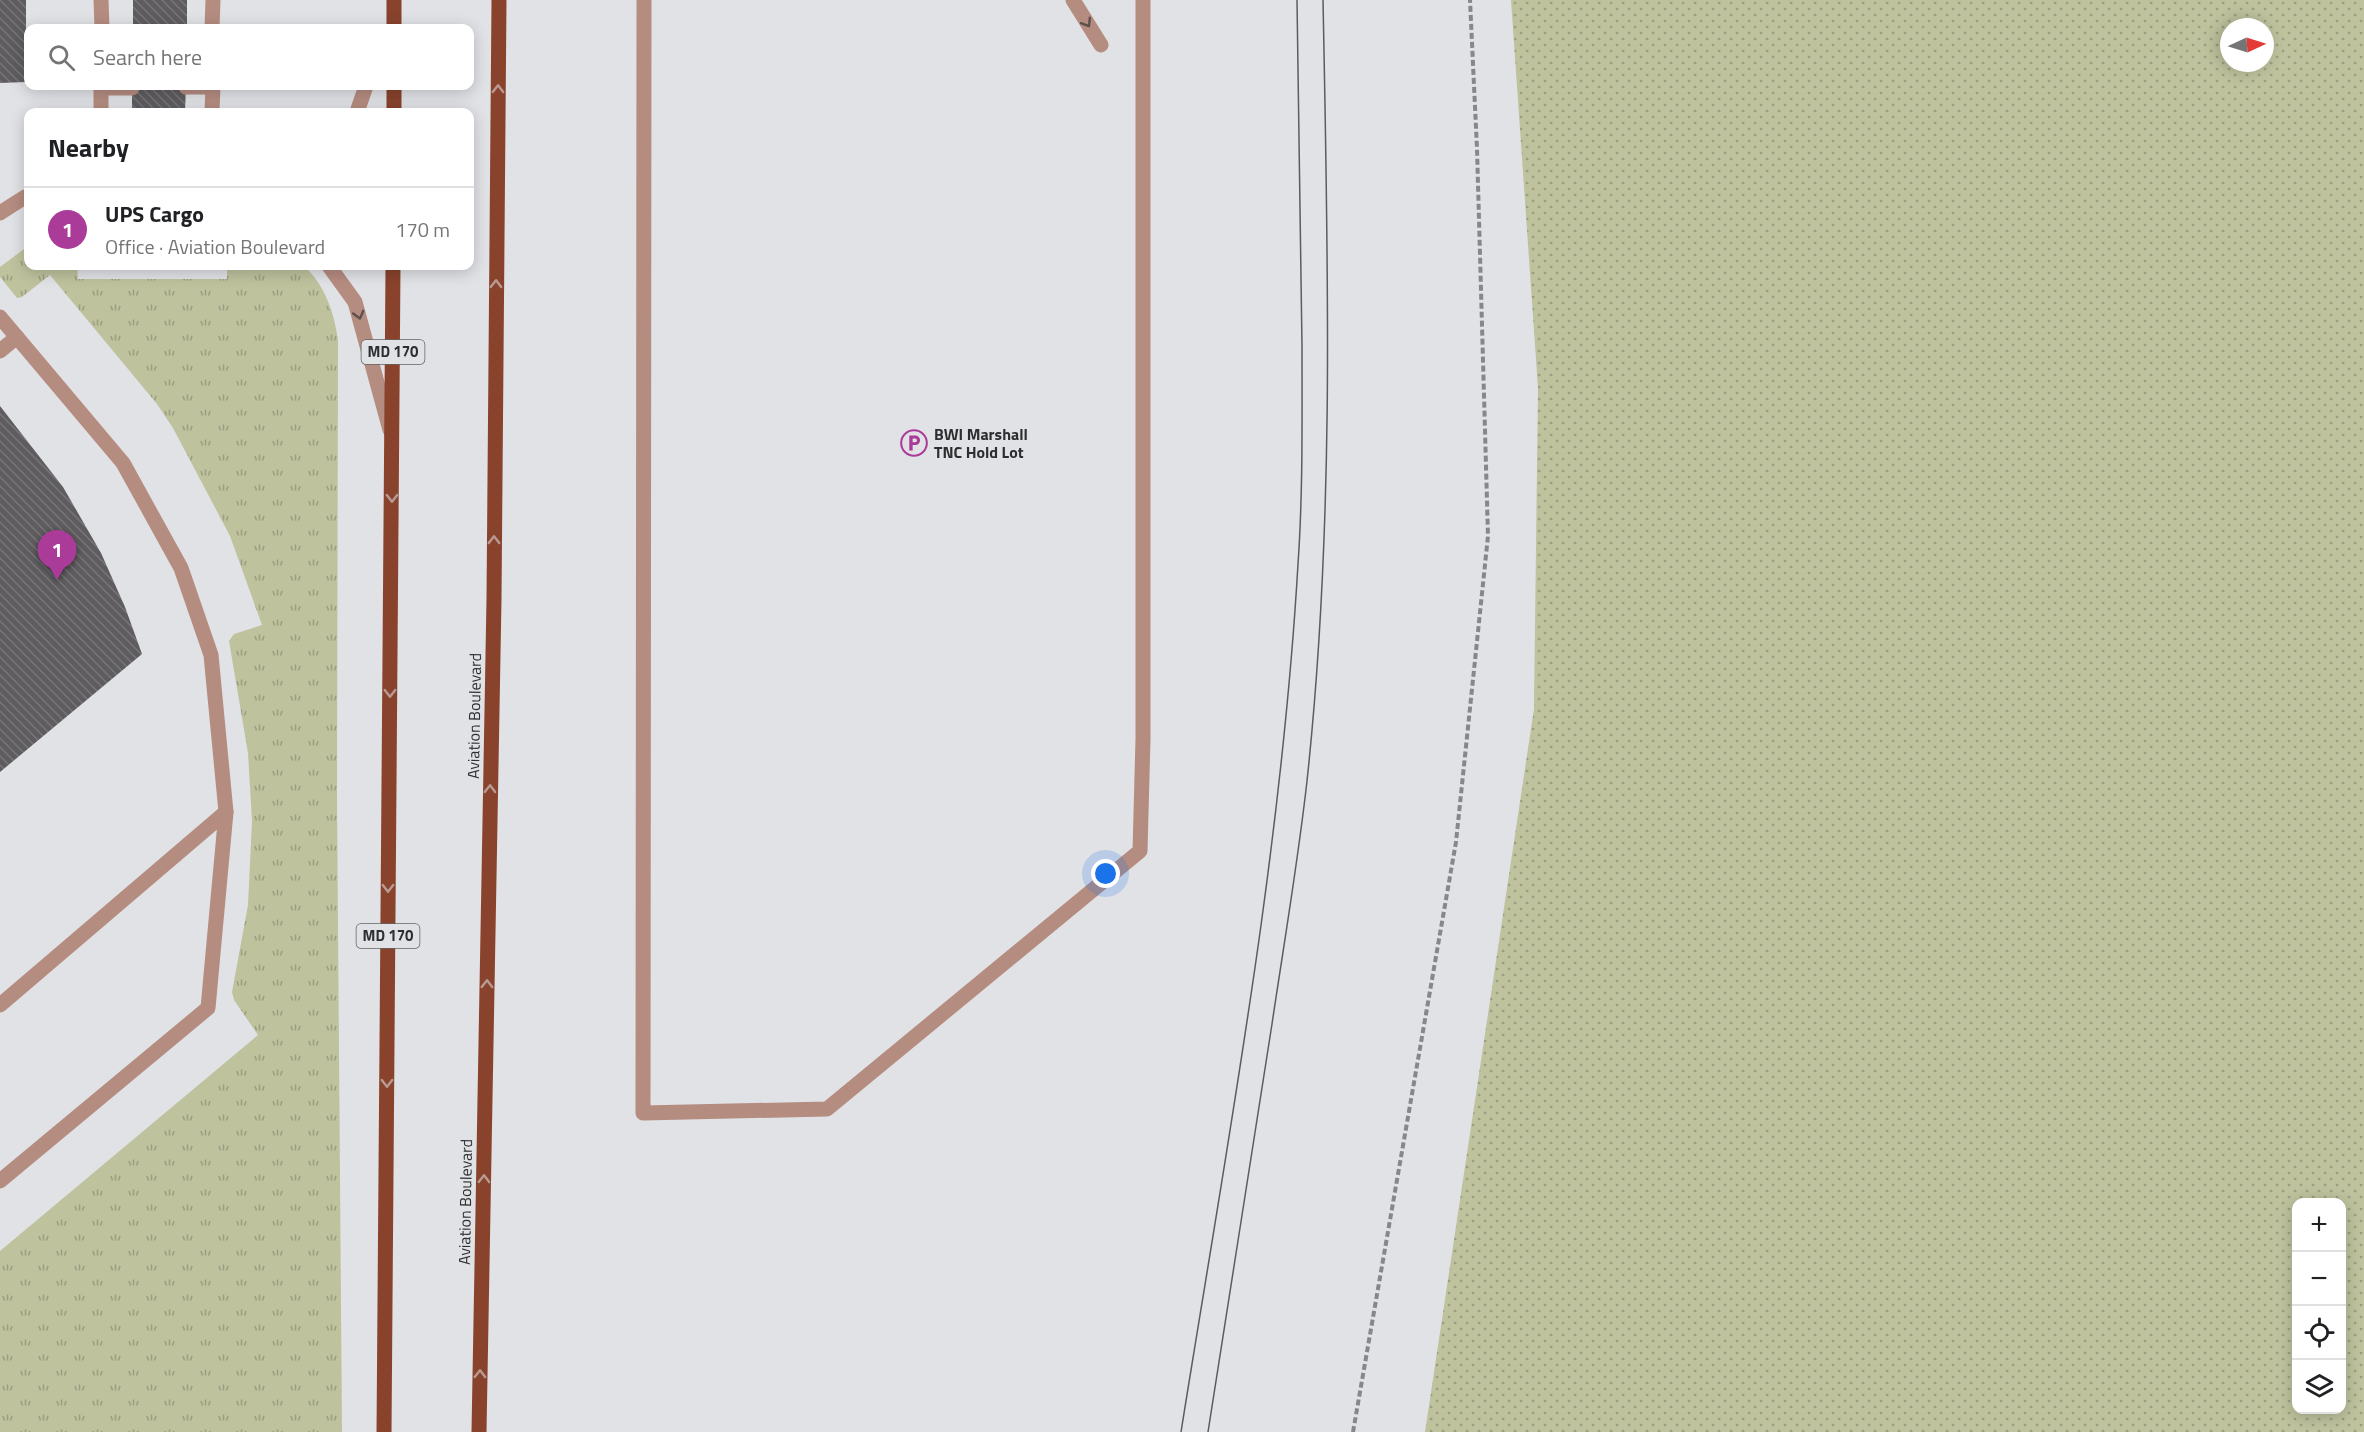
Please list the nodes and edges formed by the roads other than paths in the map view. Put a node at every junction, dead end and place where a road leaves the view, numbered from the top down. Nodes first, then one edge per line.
1 (101, 0) edge
2 (213, 0) edge
3 (499, 0) edge
4 (644, 0) edge
5 (1073, 0) edge
6 (1143, 0) edge
7 (394, 3) edge
8 (102, 24) edge
9 (212, 24) edge
10 (387, 24) edge
11 (394, 24) edge
12 (1101, 45) dead end
13 (101, 90) edge
14 (213, 90) edge
15 (365, 90) edge
16 (394, 90) edge
17 (101, 108) edge
18 (212, 108) edge
19 (358, 108) edge
20 (394, 108) edge
21 (24, 198) edge
22 (3, 206) edge
23 (332, 270) edge
24 (393, 270) edge
25 (0, 317) edge
26 (17, 337) junction
27 (0, 351) edge
28 (392, 439) junction
29 (226, 812) junction
30 (0, 1005) edge
31 (0, 1181) edge
32 (384, 1432) edge
33 (479, 1432) edge

1 - 8 lane
2 - 9 lane
33 -> 3 main road, Aviation Boulevard
4 - 6 lane
5 -> 12 lane
7 - 10 lane
7 - 11 main road
13 - 17 lane
14 - 18 lane
15 - 19 lane
16 - 20 main road
21 - 22 lane
23 -> 28 lane
24 - 28 main road, MD 170
25 - 26 lane
26 - 27 lane
26 - 29 lane
28 -> 32 main road, MD 170
29 - 30 lane
29 - 31 lane

